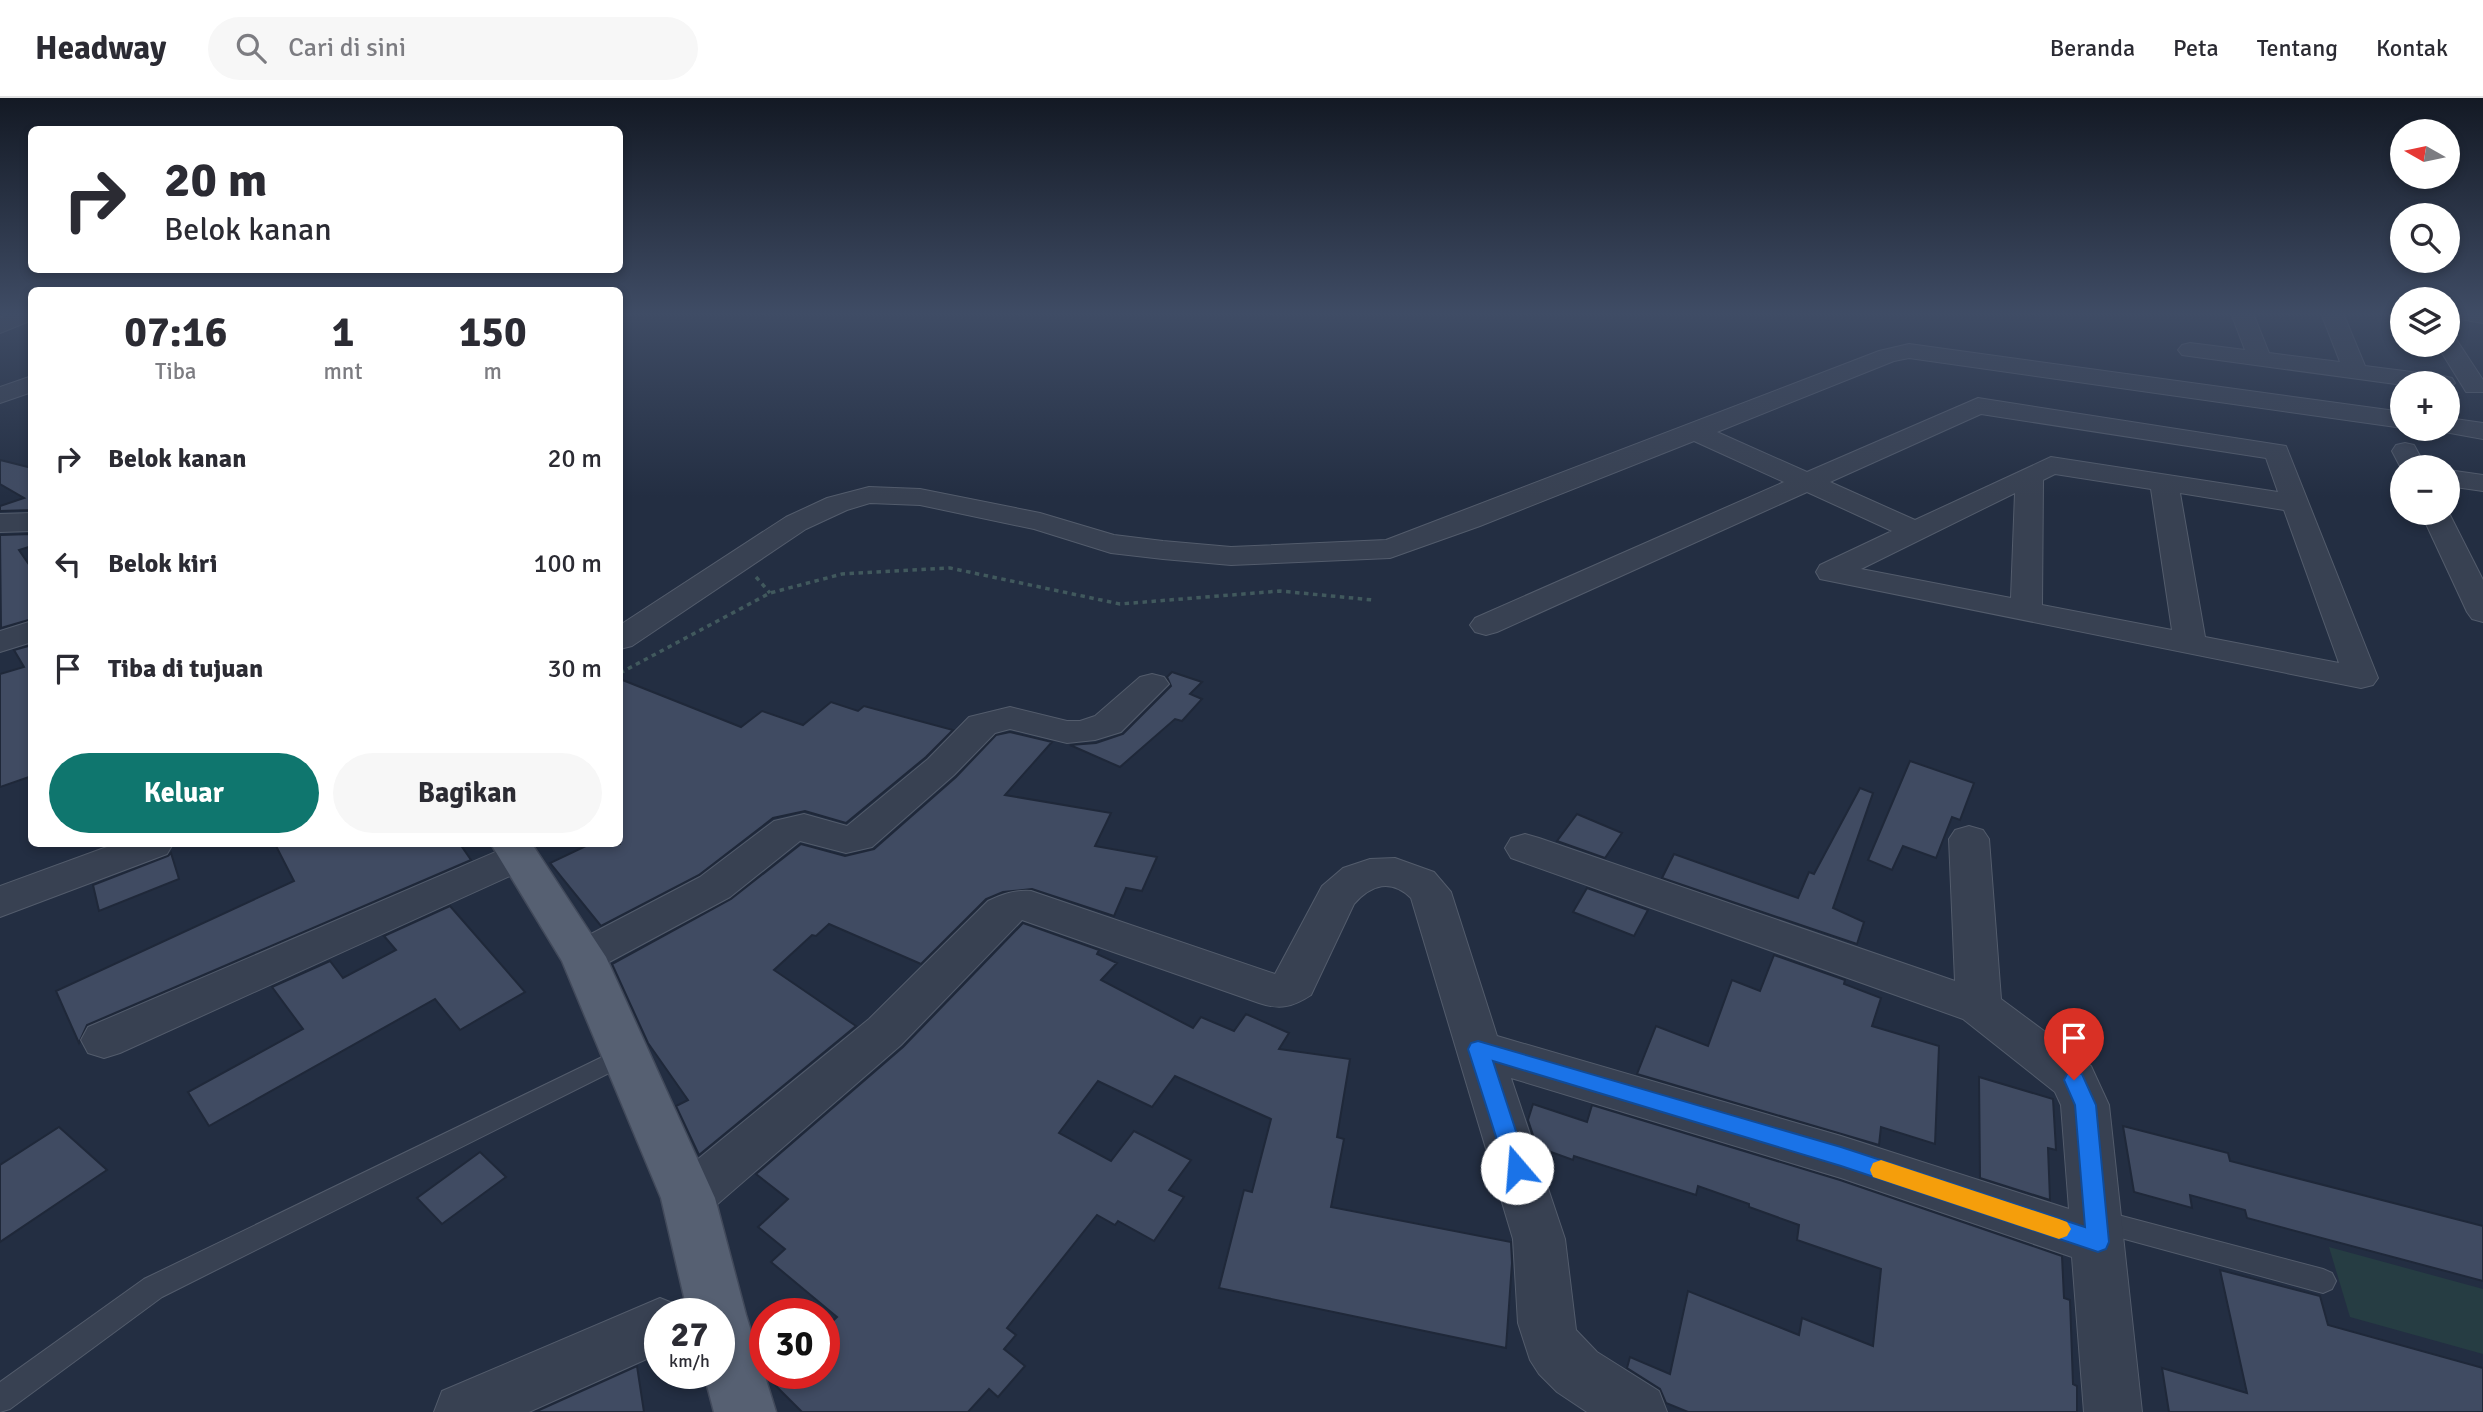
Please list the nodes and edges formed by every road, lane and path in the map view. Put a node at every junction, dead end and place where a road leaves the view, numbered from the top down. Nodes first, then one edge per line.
1 (1841, 374) edge
2 (2076, 374) edge
3 (0, 375) edge
4 (28, 380) edge
5 (28, 383) edge
6 (2460, 386) edge
7 (2479, 388) edge
8 (0, 396) edge
9 (2390, 418) edge
10 (2460, 428) edge
11 (2483, 431) edge
12 (1696, 432) junction
13 (2029, 476) junction
14 (2460, 480) edge
15 (1807, 482) junction
16 (2164, 482) junction
17 (2483, 483) edge
18 (2296, 503) junction
19 (28, 522) edge
20 (0, 523) edge
21 (2441, 525) edge
22 (1915, 531) junction
23 (1373, 600) dead end
24 (2483, 610) edge
25 (2026, 611) junction
26 (1486, 625) dead end
27 (28, 632) edge
28 (623, 637) edge
29 (0, 642) edge
30 (2190, 643) junction
31 (623, 671) edge
32 (1152, 684) dead end
33 (1969, 839) dead end
34 (145, 847) edge
35 (1525, 848) dead end
36 (514, 850) edge
37 (0, 902) edge
38 (583, 957) junction
39 (1979, 1007) junction
40 (104, 1040) dead end
41 (1478, 1049) junction
42 (625, 1055) junction
43 (688, 1198) junction
44 (2097, 1231) junction
45 (2323, 1281) dead end
46 (706, 1298) edge
47 (644, 1332) edge
48 (735, 1384) edge
49 (0, 1399) edge
50 (463, 1412) edge
51 (745, 1412) edge
52 (1638, 1412) edge
53 (2113, 1412) edge

1 - 12 street
2 - 9 street
3 - 4 street
5 - 8 street
6 - 7 street
10 - 11 street
12 - 15 street
12 - 28 street
13 - 16 street
13 - 22 street
13 - 25 street
14 - 17 street
15 - 18 street
15 - 22 street
15 - 26 street
16 - 18 street
16 - 30 street
18 - 30 street
19 - 20 street
21 - 24 street
22 - 25 street
23 - 31 path
25 - 30 street
27 - 29 street
32 - 38 street
33 - 39 street
34 - 37 street
35 - 39 street
36 - 38 main road
36 - 40 street
38 - 42 main road
39 - 44 street
41 - 43 street
41 - 44 street
41 - 52 street
42 - 43 main road
42 - 49 lane
43 - 46 main road
44 - 45 lane
44 - 53 street
47 - 50 street
48 - 51 main road

